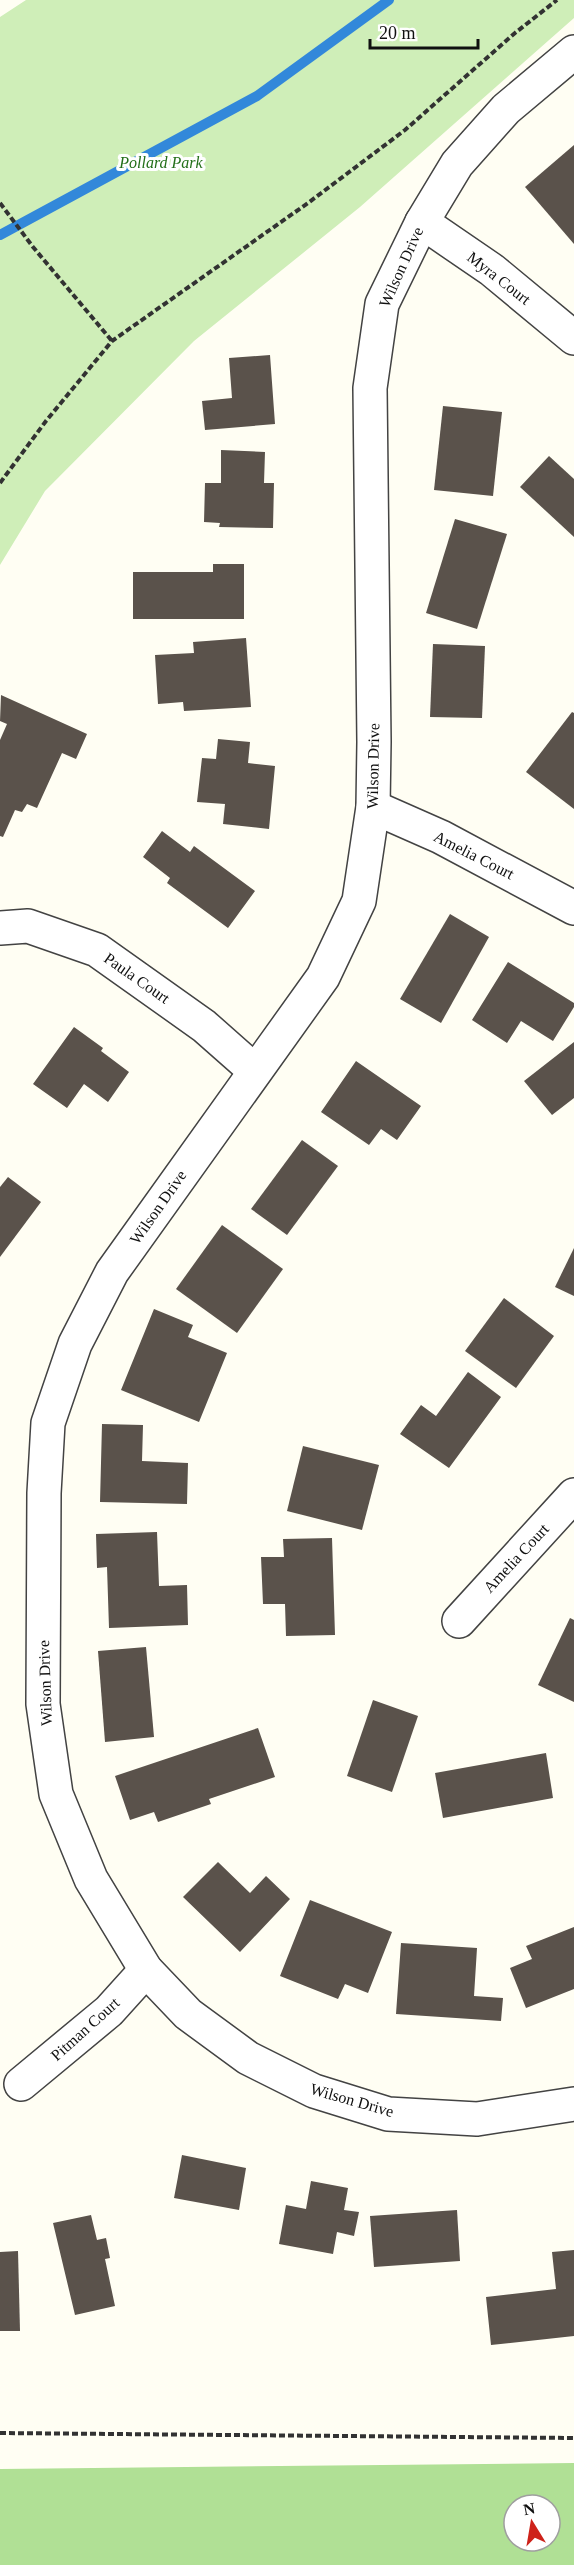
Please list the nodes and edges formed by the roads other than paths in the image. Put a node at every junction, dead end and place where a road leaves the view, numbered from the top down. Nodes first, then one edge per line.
1 (574, 52) edge
2 (422, 222) junction
3 (574, 338) edge
4 (373, 807) junction
5 (574, 908) edge
6 (0, 928) edge
7 (255, 1071) junction
8 (574, 1495) edge
9 (459, 1621) dead end
10 (146, 1970) junction
11 (21, 2084) dead end
12 (574, 2104) edge

1 - 2 street, Wilson Drive
2 - 3 street, Myra Court
2 - 4 street, Wilson Drive
4 - 5 street, Amelia Court
4 - 7 street, Wilson Drive
6 - 7 street, Paula Court
7 - 10 street, Wilson Drive
8 - 9 street, Amelia Court
10 - 11 street, Pitman Court
10 - 12 street, Wilson Drive

